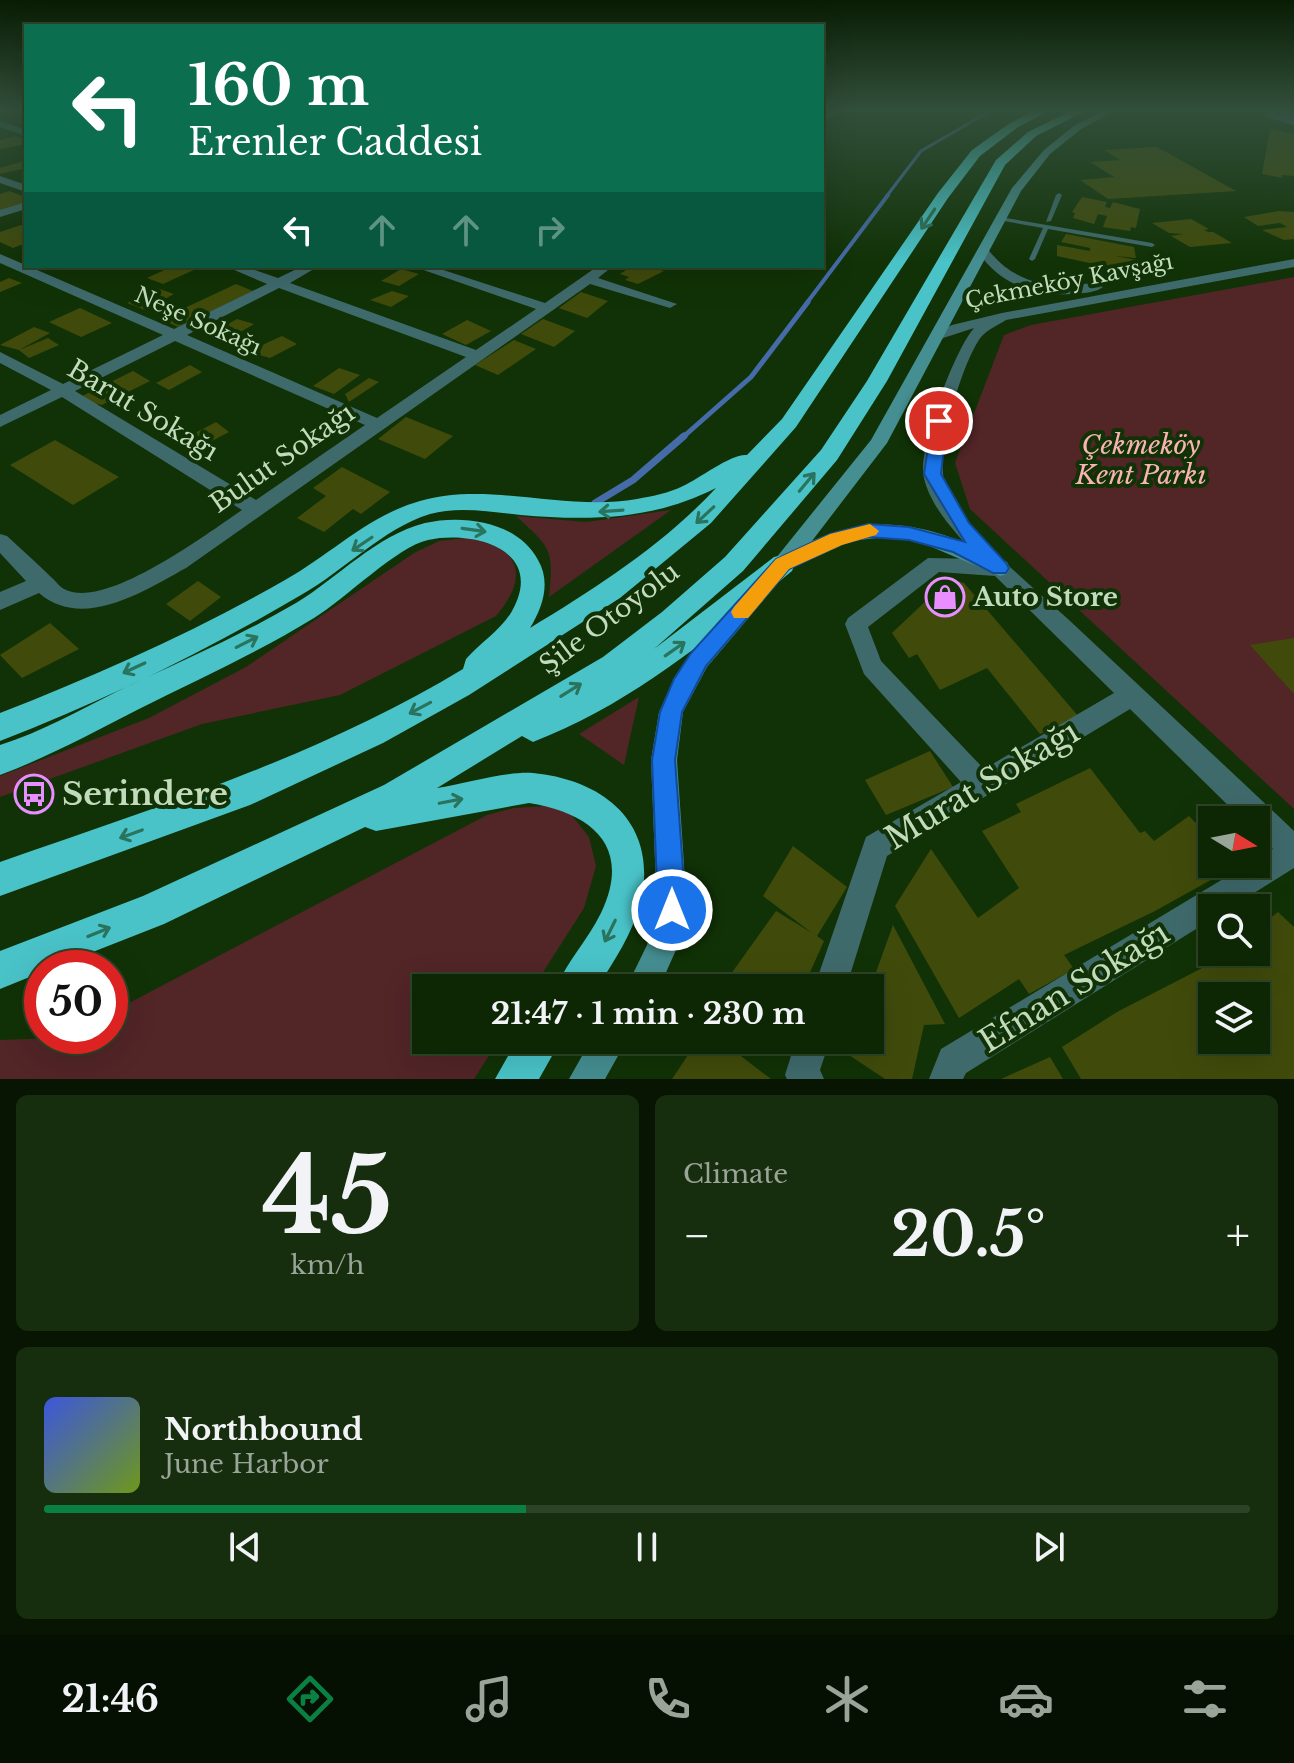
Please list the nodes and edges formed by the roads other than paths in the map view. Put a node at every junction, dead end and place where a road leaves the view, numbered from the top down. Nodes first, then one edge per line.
1 (970, 161) edge
2 (1002, 161) edge
3 (1039, 161) edge
4 (0, 179) edge
5 (24, 188) edge
6 (1059, 195) dead end
7 (24, 206) edge
8 (0, 214) edge
9 (1002, 215) junction
10 (1047, 224) junction
11 (1152, 245) dead end
12 (983, 251) junction
13 (1294, 253) edge
14 (0, 258) edge
15 (1032, 259) dead end
16 (1294, 263) edge
17 (236, 268) edge
18 (309, 268) edge
19 (424, 268) edge
20 (604, 268) edge
21 (588, 279) junction
22 (277, 283) junction
23 (670, 304) dead end
24 (547, 308) junction
25 (1002, 317) junction
26 (173, 334) junction
27 (937, 336) junction
28 (478, 356) junction
29 (0, 357) edge
30 (62, 390) junction
31 (0, 422) edge
32 (379, 425) junction
33 (780, 433) junction
34 (257, 510) junction
35 (0, 541) edge
36 (783, 564) junction
37 (1000, 568) junction
38 (44, 582) junction
39 (0, 601) edge
40 (459, 686) junction
41 (1131, 696) junction
42 (0, 727) edge
43 (481, 746) junction
44 (0, 760) edge
45 (980, 784) junction
46 (346, 820) junction
47 (1294, 851) edge
48 (0, 879) edge
49 (0, 970) edge
50 (584, 974) edge
51 (649, 974) edge
52 (835, 974) edge
53 (532, 1054) edge
54 (601, 1054) edge
55 (809, 1054) edge
56 (515, 1079) edge
57 (586, 1079) edge
58 (807, 1079) edge
59 (946, 1079) edge

1 -> 33 highway, Şile Otoyolu
43 -> 2 highway, Şile Otoyolu
3 - 9 main road
4 - 5 street
6 - 10 lane
7 - 8 street
9 - 10 lane
9 - 12 main road
10 - 11 lane
10 - 15 lane
12 - 13 street
12 - 27 main road
14 - 26 street, Neşe Sokağı
16 - 25 street, Çekmeköy Kavşağı
17 - 22 street
18 - 22 street
19 - 24 street
20 - 21 street, Bulut Sokağı
21 - 23 street
21 - 24 street, Bulut Sokağı
22 - 26 street
22 - 28 street
24 - 28 street, Bulut Sokağı
25 - 27 street, Çekmeköy Kavşağı
25 - 37 street
26 - 30 street
26 - 32 street, Neşe Sokağı
27 - 36 main road, Çekmeköy Kavşağı
28 - 32 street, Bulut Sokağı
29 - 30 street, Barut Sokağı
30 - 31 street
30 - 34 street, Barut Sokağı
32 - 34 street, Bulut Sokağı
33 -> 40 highway, Şile Otoyolu
33 -> 42 highway
34 - 38 street, Bulut Sokağı
35 - 38 street, Bulut Sokağı
36 - 37 main road
43 -> 36 highway
36 - 51 main road, Çekmeköy Kavşağı
37 - 41 street
37 - 45 street
38 - 39 street
44 -> 40 highway
40 -> 48 highway, Şile Otoyolu
41 - 45 street, Murat Sokağı
41 - 47 street
43 - 46 highway, Şile Otoyolu
45 - 52 street, Murat Sokağı
49 -> 46 highway, Şile Otoyolu
46 -> 50 highway
47 - 59 street, Efnan Sokağı
53 - 56 highway
54 - 57 main road
55 - 58 street

